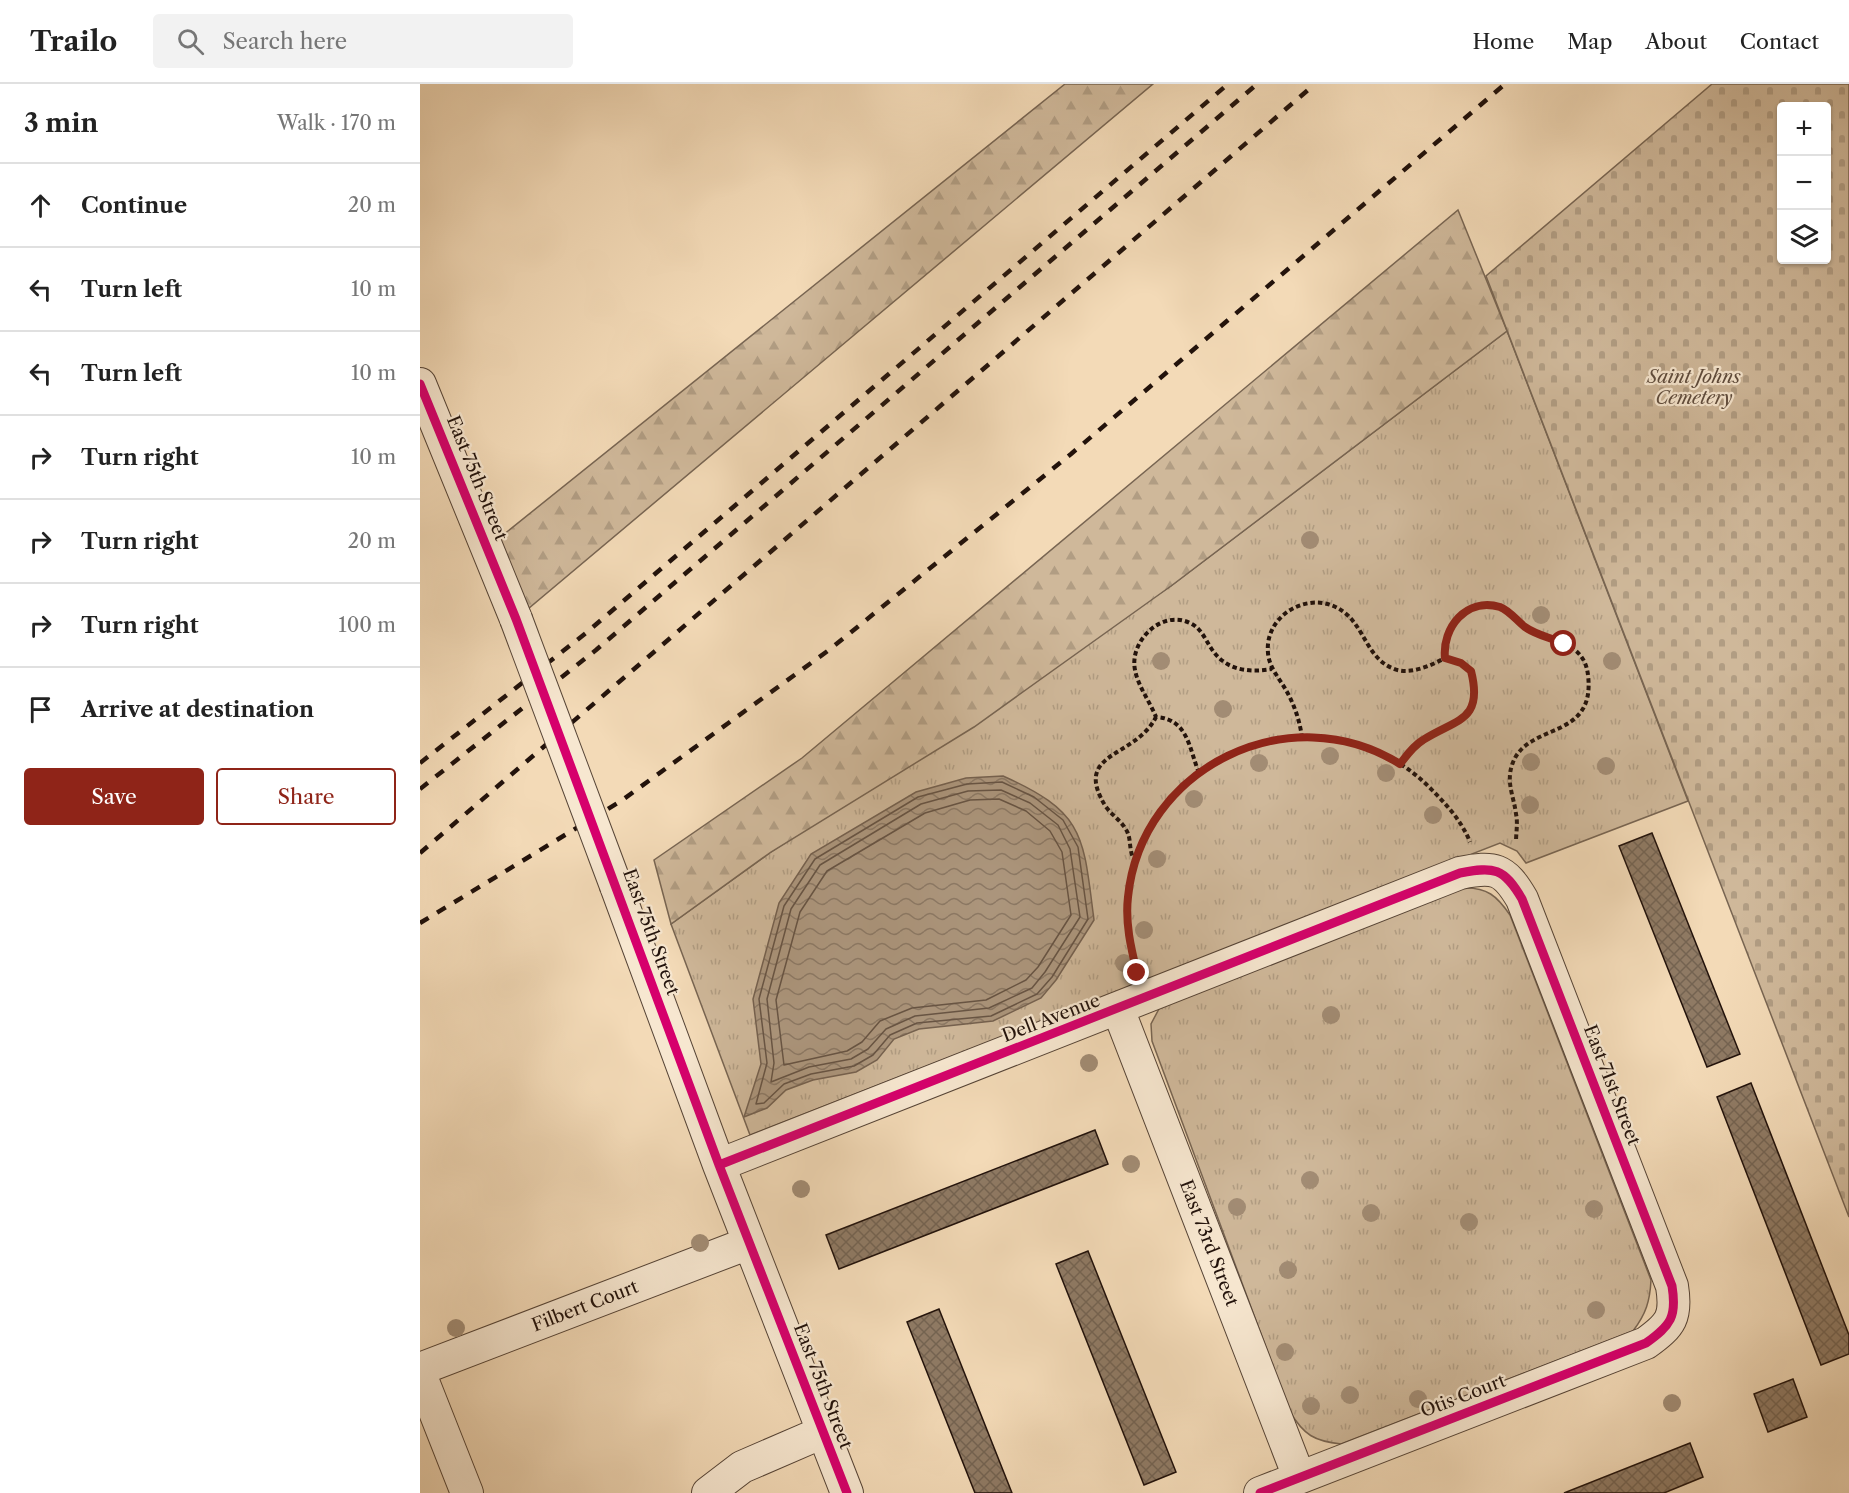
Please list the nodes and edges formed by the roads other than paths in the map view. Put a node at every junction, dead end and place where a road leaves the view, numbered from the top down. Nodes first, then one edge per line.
1 (420, 384) edge
2 (1498, 870) joint
3 (1118, 1010) junction
4 (719, 1165) junction
5 (749, 1243) junction
6 (1671, 1321) joint
7 (420, 1369) edge
8 (420, 1374) edge
9 (823, 1432) junction
10 (1299, 1477) junction
11 (747, 1480) edge
12 (467, 1493) edge
13 (708, 1493) edge
14 (847, 1493) edge
15 (1260, 1493) edge

1 - 4 street, East 75th Street, bridge
2 - 3 street, Dell Avenue
2 - 6 street, East 71st Street
3 - 4 street, Dell Avenue
3 - 10 street, East 73rd Street
4 - 5 street, East 75th Street
5 - 7 street, Filbert Court
5 - 9 street, East 75th Street
6 - 10 street, Otis Court
8 - 12 street
9 - 11 street
9 - 14 street, East 75th Street
10 - 15 street, Otis Court
11 - 13 street

